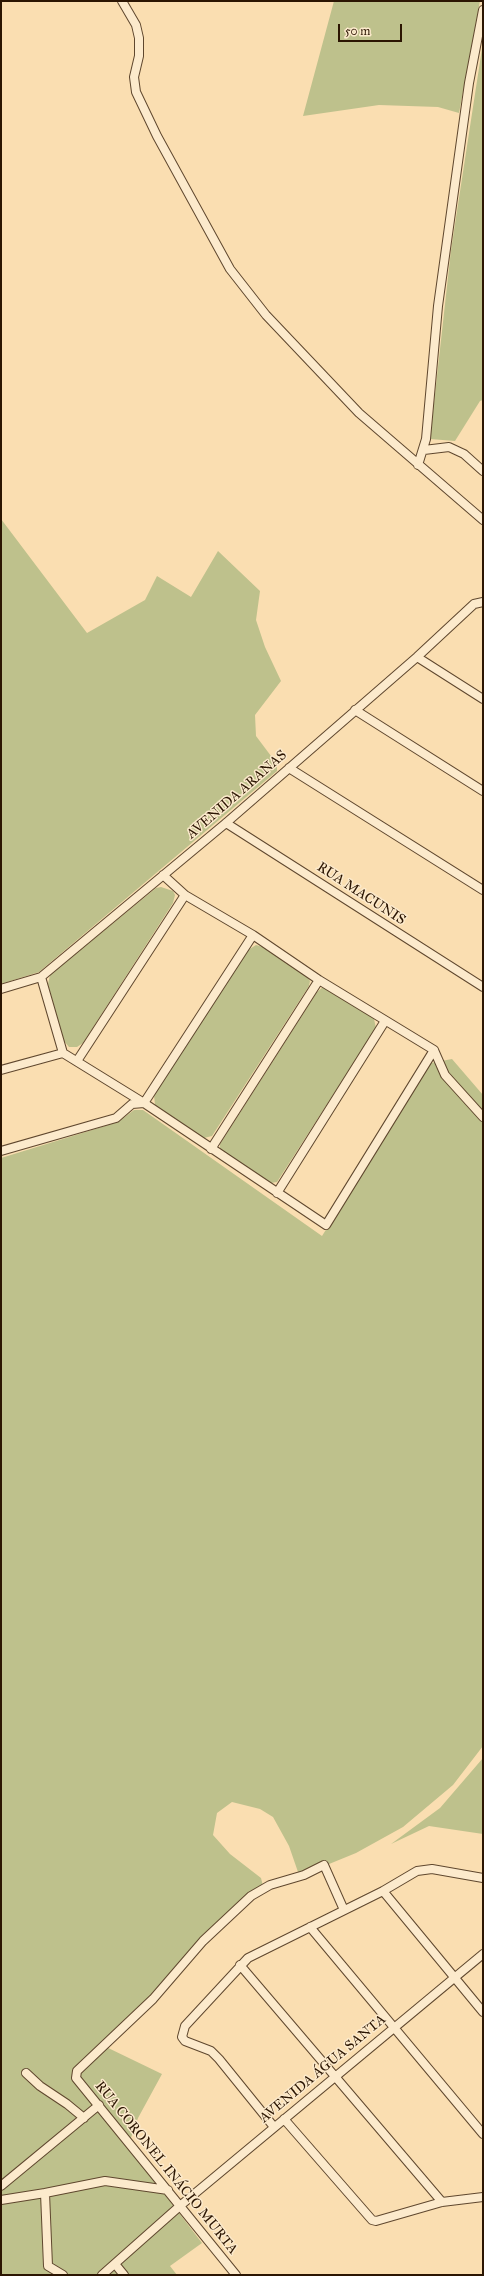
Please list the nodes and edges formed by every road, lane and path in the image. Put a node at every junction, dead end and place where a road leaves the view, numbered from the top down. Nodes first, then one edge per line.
1 (122, 1) edge
2 (483, 10) edge
3 (424, 450) junction
4 (418, 465) junction
5 (483, 471) edge
6 (483, 520) edge
7 (481, 602) edge
8 (417, 657) junction
9 (483, 699) edge
10 (355, 710) junction
11 (289, 768) junction
12 (483, 791) edge
13 (226, 823) junction
14 (163, 875) junction
15 (483, 890) edge
16 (185, 895) junction
17 (253, 934) junction
18 (41, 976) junction
19 (319, 980) junction
20 (483, 987) edge
21 (1, 989) edge
22 (385, 1021) junction
23 (434, 1050) junction
24 (63, 1053) junction
25 (77, 1061) junction
26 (1, 1070) edge
27 (144, 1104) junction
28 (483, 1117) edge
29 (211, 1149) junction
30 (1, 1151) edge
31 (277, 1193) junction
32 (483, 1878) edge
33 (383, 1891) junction
34 (344, 1910) junction
35 (310, 1927) junction
36 (483, 1954) edge
37 (240, 1965) junction
38 (454, 1977) junction
39 (483, 2012) edge
40 (393, 2028) junction
41 (26, 2072) dead end
42 (335, 2076) junction
43 (99, 2105) junction
44 (84, 2118) junction
45 (284, 2119) junction
46 (274, 2127) junction
47 (483, 2134) edge
48 (1, 2186) edge
49 (168, 2190) junction
50 (45, 2193) junction
51 (483, 2197) edge
52 (1, 2200) edge
53 (442, 2202) junction
54 (181, 2205) junction
55 (115, 2264) junction
56 (62, 2275) edge
57 (102, 2275) edge
58 (124, 2275) edge
59 (236, 2275) edge

1 - 4 street
2 - 3 street
3 - 4 street
3 - 5 street
4 - 6 street
7 - 8 street, AVENIDA ARANAS
8 - 9 street
8 - 10 street, AVENIDA ARANAS
10 - 11 street, AVENIDA ARANAS
10 - 12 street
11 - 13 street, AVENIDA ARANAS
11 - 15 street
13 - 14 street, AVENIDA ARANAS
13 - 20 street, RUA MACUNIS
14 - 16 street
14 - 18 street, AVENIDA ARANAS
16 - 17 street
16 - 25 street
17 - 19 street
17 - 27 street
18 - 21 street, AVENIDA ARANAS
18 - 24 street
19 - 22 street
19 - 29 street
22 - 23 street
22 - 31 street
23 - 28 street
23 - 31 street
24 - 25 street
24 - 26 street
25 - 27 street
27 - 29 street
27 - 30 street
29 - 31 street
32 - 33 street
33 - 34 street
33 - 38 street
34 - 35 street
34 - 43 street, RUA CORONEL INÁCIO MURTA
35 - 37 street
35 - 40 street
36 - 38 street, AVENIDA ÁGUA SANTA
37 - 42 street
37 - 46 street
38 - 39 street
38 - 40 street, AVENIDA ÁGUA SANTA
40 - 42 street, AVENIDA ÁGUA SANTA
40 - 47 street
41 - 44 street
42 - 45 street, AVENIDA ÁGUA SANTA
42 - 53 street
43 - 44 street
43 - 49 street, RUA CORONEL INÁCIO MURTA
44 - 48 street
45 - 46 street, AVENIDA ÁGUA SANTA
45 - 53 street
46 - 54 street, AVENIDA ÁGUA SANTA
49 - 50 street
49 - 54 street, RUA CORONEL INÁCIO MURTA
50 - 52 street
50 - 56 street
51 - 53 street
54 - 55 street, AVENIDA ÁGUA SANTA
54 - 59 street, RUA CORONEL INÁCIO MURTA
55 - 57 street, AVENIDA ÁGUA SANTA
55 - 58 street

